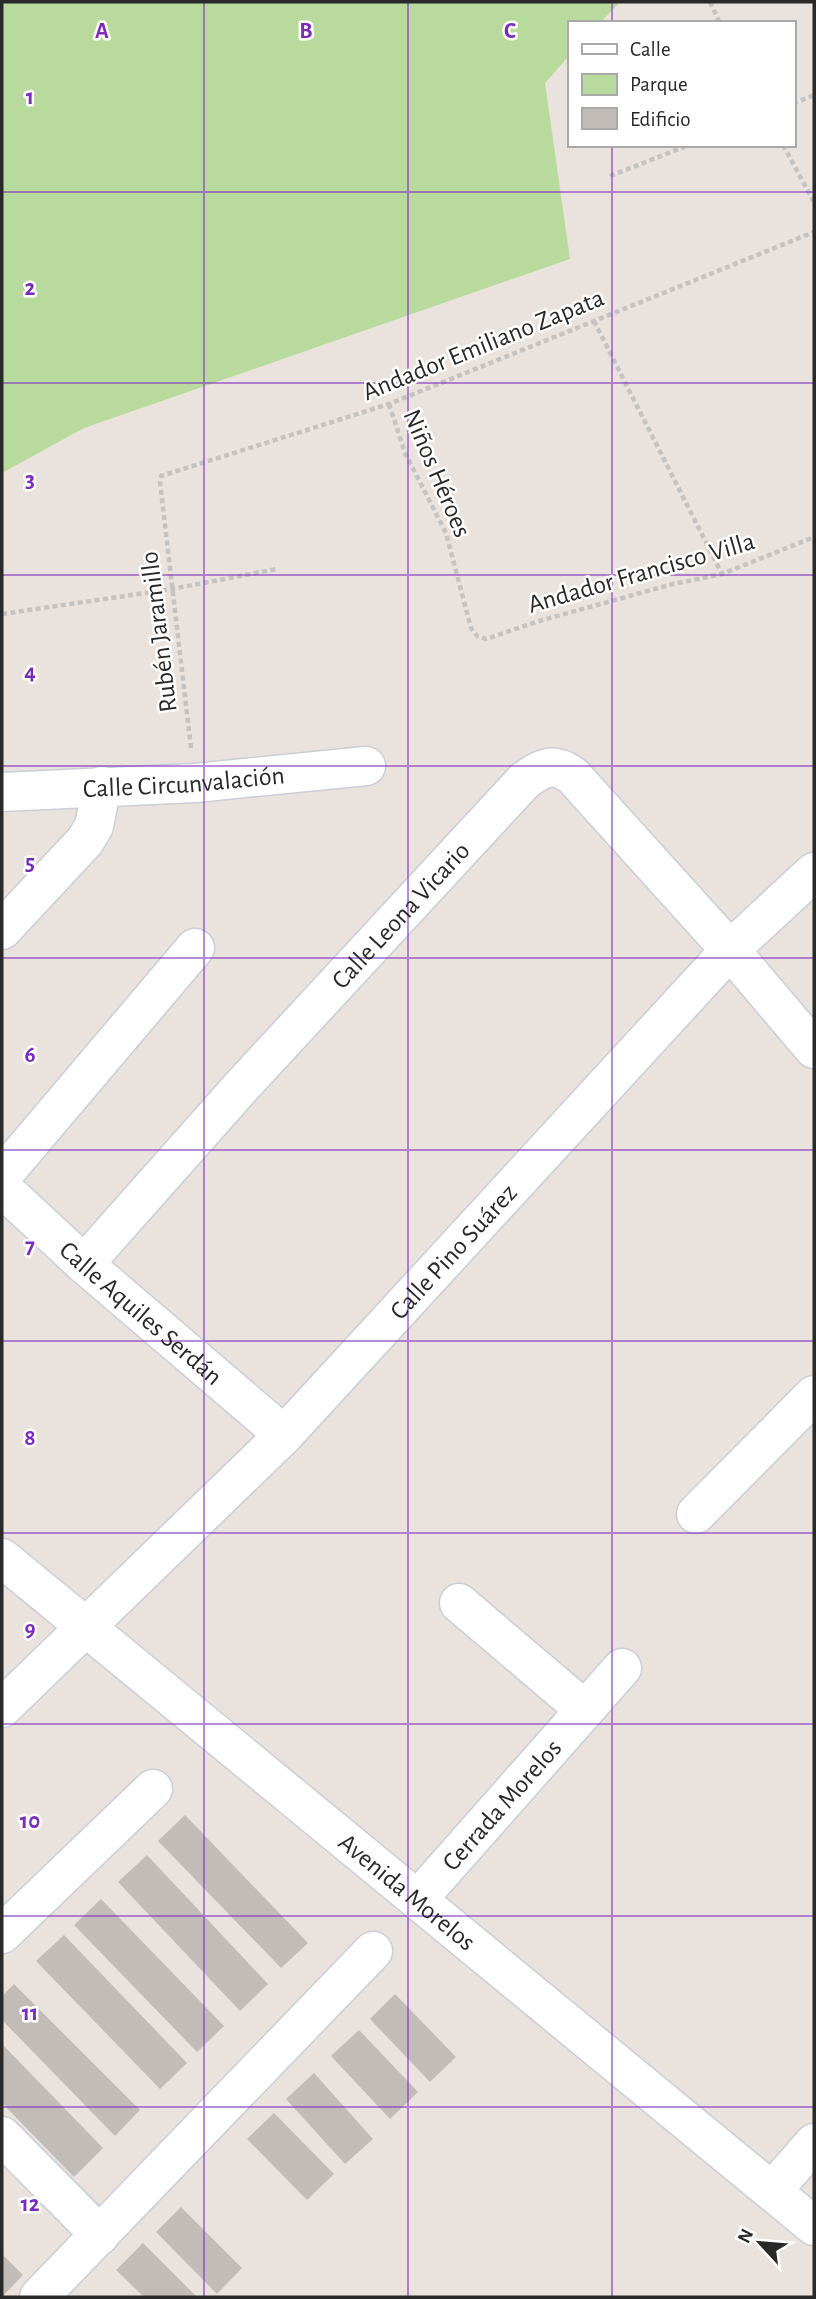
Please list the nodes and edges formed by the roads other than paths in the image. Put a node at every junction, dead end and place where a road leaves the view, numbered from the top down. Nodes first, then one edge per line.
1 (366, 766) dead end
2 (102, 786) junction
3 (2, 792) edge
4 (814, 872) edge
5 (2, 930) edge
6 (195, 948) dead end
7 (730, 950) junction
8 (814, 1049) edge
9 (2, 1176) edge
10 (2, 1188) edge
11 (84, 1264) junction
12 (814, 1395) edge
13 (284, 1435) junction
14 (696, 1514) dead end
15 (2, 1558) edge
16 (459, 1603) dead end
17 (87, 1627) junction
18 (622, 1668) dead end
19 (2, 1707) edge
20 (585, 1710) junction
21 (153, 1789) dead end
22 (418, 1899) junction
23 (2, 1934) edge
24 (373, 1951) dead end
25 (2, 2136) edge
26 (814, 2143) edge
27 (772, 2190) junction
28 (814, 2225) edge
29 (100, 2235) junction
30 (40, 2297) edge

1 - 2 street, Calle Circunvalación
2 - 3 street, Calle Circunvalación
2 - 5 street
4 - 7 street, Calle Pino Suárez
6 - 9 street
7 - 8 street
7 - 11 street, Calle Leona Vicario
7 - 13 street, Calle Pino Suárez
10 - 11 street, Calle Aquiles Serdán
11 - 13 street, Calle Aquiles Serdán
12 - 14 street
13 - 17 street, Calle Pino Suárez
15 - 17 street, Avenida Morelos
16 - 20 street
17 - 19 street, Calle Pino Suárez
17 - 22 street, Avenida Morelos
18 - 20 street, Cerrada Morelos
20 - 22 street, Cerrada Morelos
21 - 23 street
22 - 27 street, Avenida Morelos
24 - 29 street
25 - 29 street
26 - 27 street
27 - 28 street, Avenida Morelos
29 - 30 street

